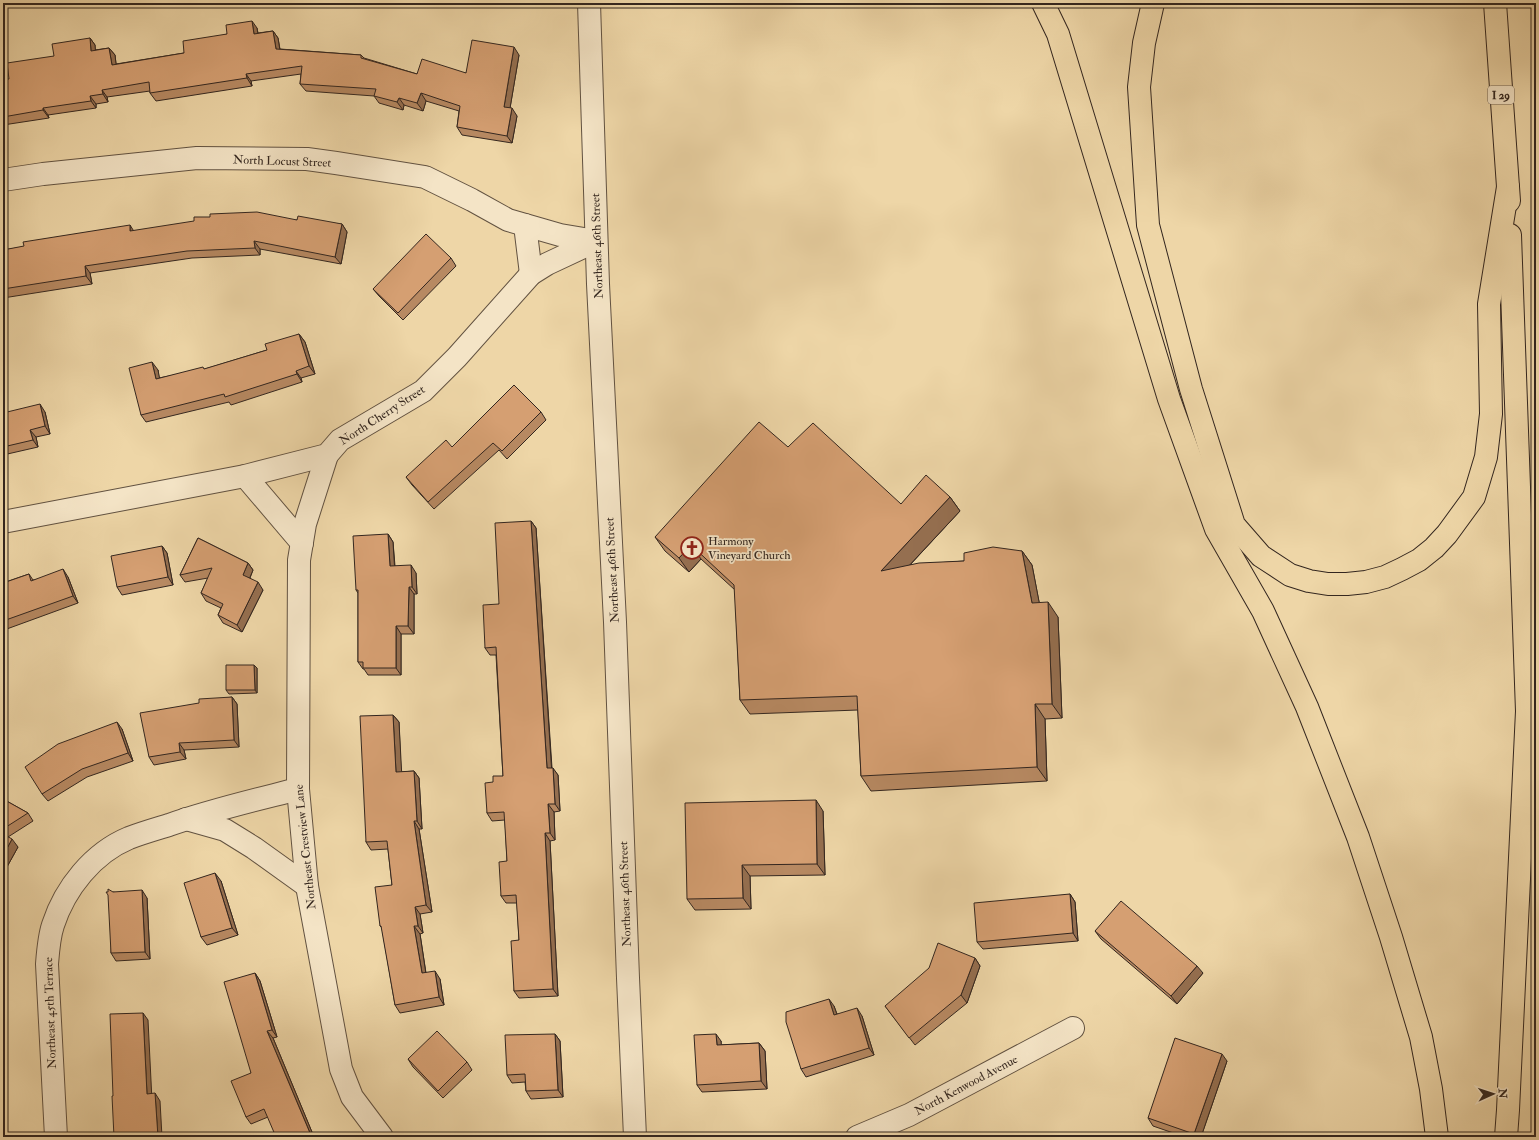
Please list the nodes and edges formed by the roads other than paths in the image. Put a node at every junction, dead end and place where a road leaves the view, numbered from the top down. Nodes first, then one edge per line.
1 (589, 3) edge
2 (1043, 3) edge
3 (1153, 3) edge
4 (1495, 3) edge
5 (3, 180) edge
6 (1508, 187) junction
7 (525, 225) junction
8 (596, 241) junction
9 (531, 274) junction
10 (328, 455) junction
11 (245, 476) junction
12 (3, 522) edge
13 (302, 543) junction
14 (298, 789) junction
15 (186, 819) junction
16 (307, 886) junction
17 (1073, 1028) dead end
18 (56, 1137) edge
19 (382, 1137) edge
20 (635, 1137) edge
21 (857, 1137) edge
22 (1437, 1137) edge
23 (1506, 1137) edge

1 - 8 street, Northeast 46th Street
2 - 22 highway
3 - 6 highway
4 - 6 highway, I 29
5 - 7 street, North Locust Street
6 - 23 highway, I 29
7 - 8 street, North Locust Street
7 - 9 street
8 - 9 street, North Cherry Street
8 - 20 street, Northeast 46th Street
9 - 10 street, North Cherry Street
10 - 11 street
10 - 13 street, Northeast Crestview Lane
11 - 12 street
11 - 13 street
13 - 14 street, Northeast Crestview Lane
14 - 15 street, Northeast 45th Terrace
14 - 16 street, Northeast Crestview Lane
15 - 16 street
15 - 18 street, Northeast 45th Terrace
16 - 19 street, Northeast Crestview Lane
17 - 21 street, North Kenwood Avenue

